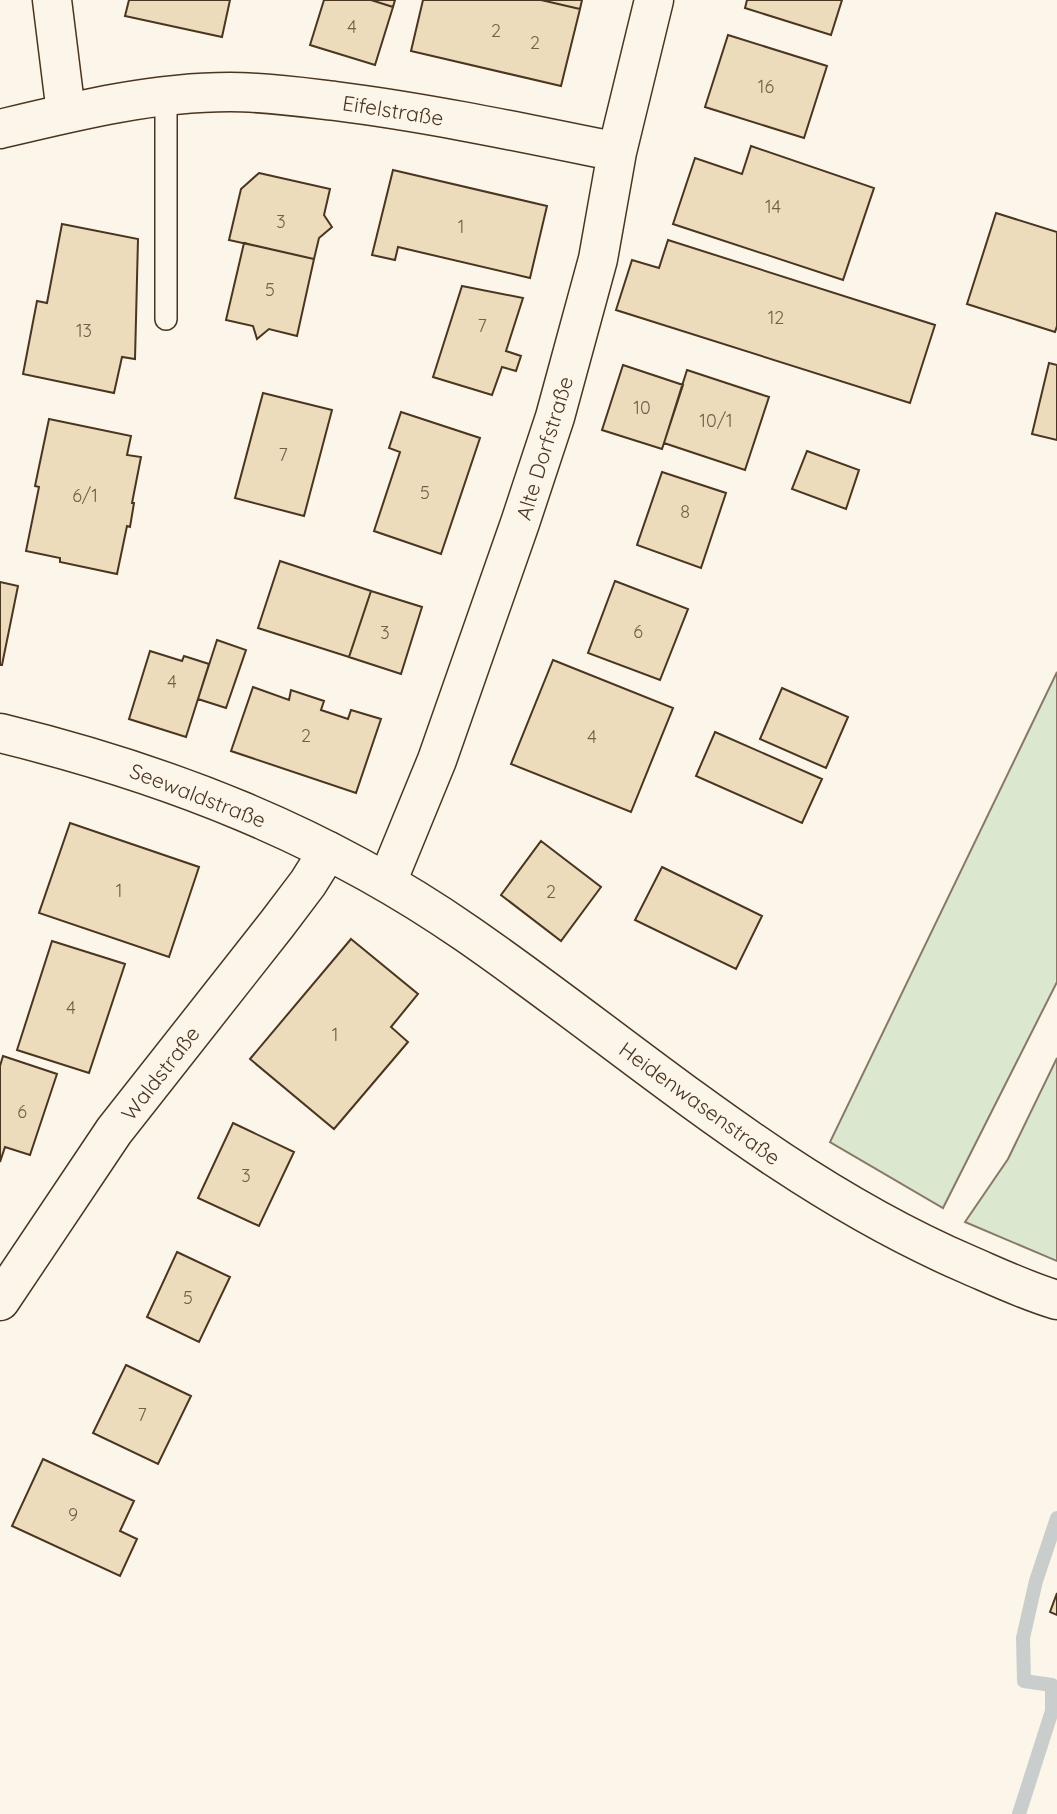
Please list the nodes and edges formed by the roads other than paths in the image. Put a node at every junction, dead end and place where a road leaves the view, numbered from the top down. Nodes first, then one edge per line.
1 (51, 0) edge
2 (654, 0) edge
3 (166, 96) junction
4 (66, 113) junction
5 (0, 129) edge
6 (617, 152) junction
7 (166, 319) dead end
8 (0, 733) edge
9 (328, 851) junction
10 (387, 882) junction
11 (1044, 1297) edge
12 (0, 1301) edge

1 - 4 street
2 - 6 street, Alte Dorfstraße
3 - 4 street, Eifelstraße
3 - 6 street, Eifelstraße
3 - 7 lane
4 - 5 street, Eifelstraße
6 - 10 street, Alte Dorfstraße
8 - 9 street, Seewaldstraße
9 - 10 street, Seewaldstraße
9 - 12 street, Waldstraße
10 - 11 street, Heidenwasenstraße

